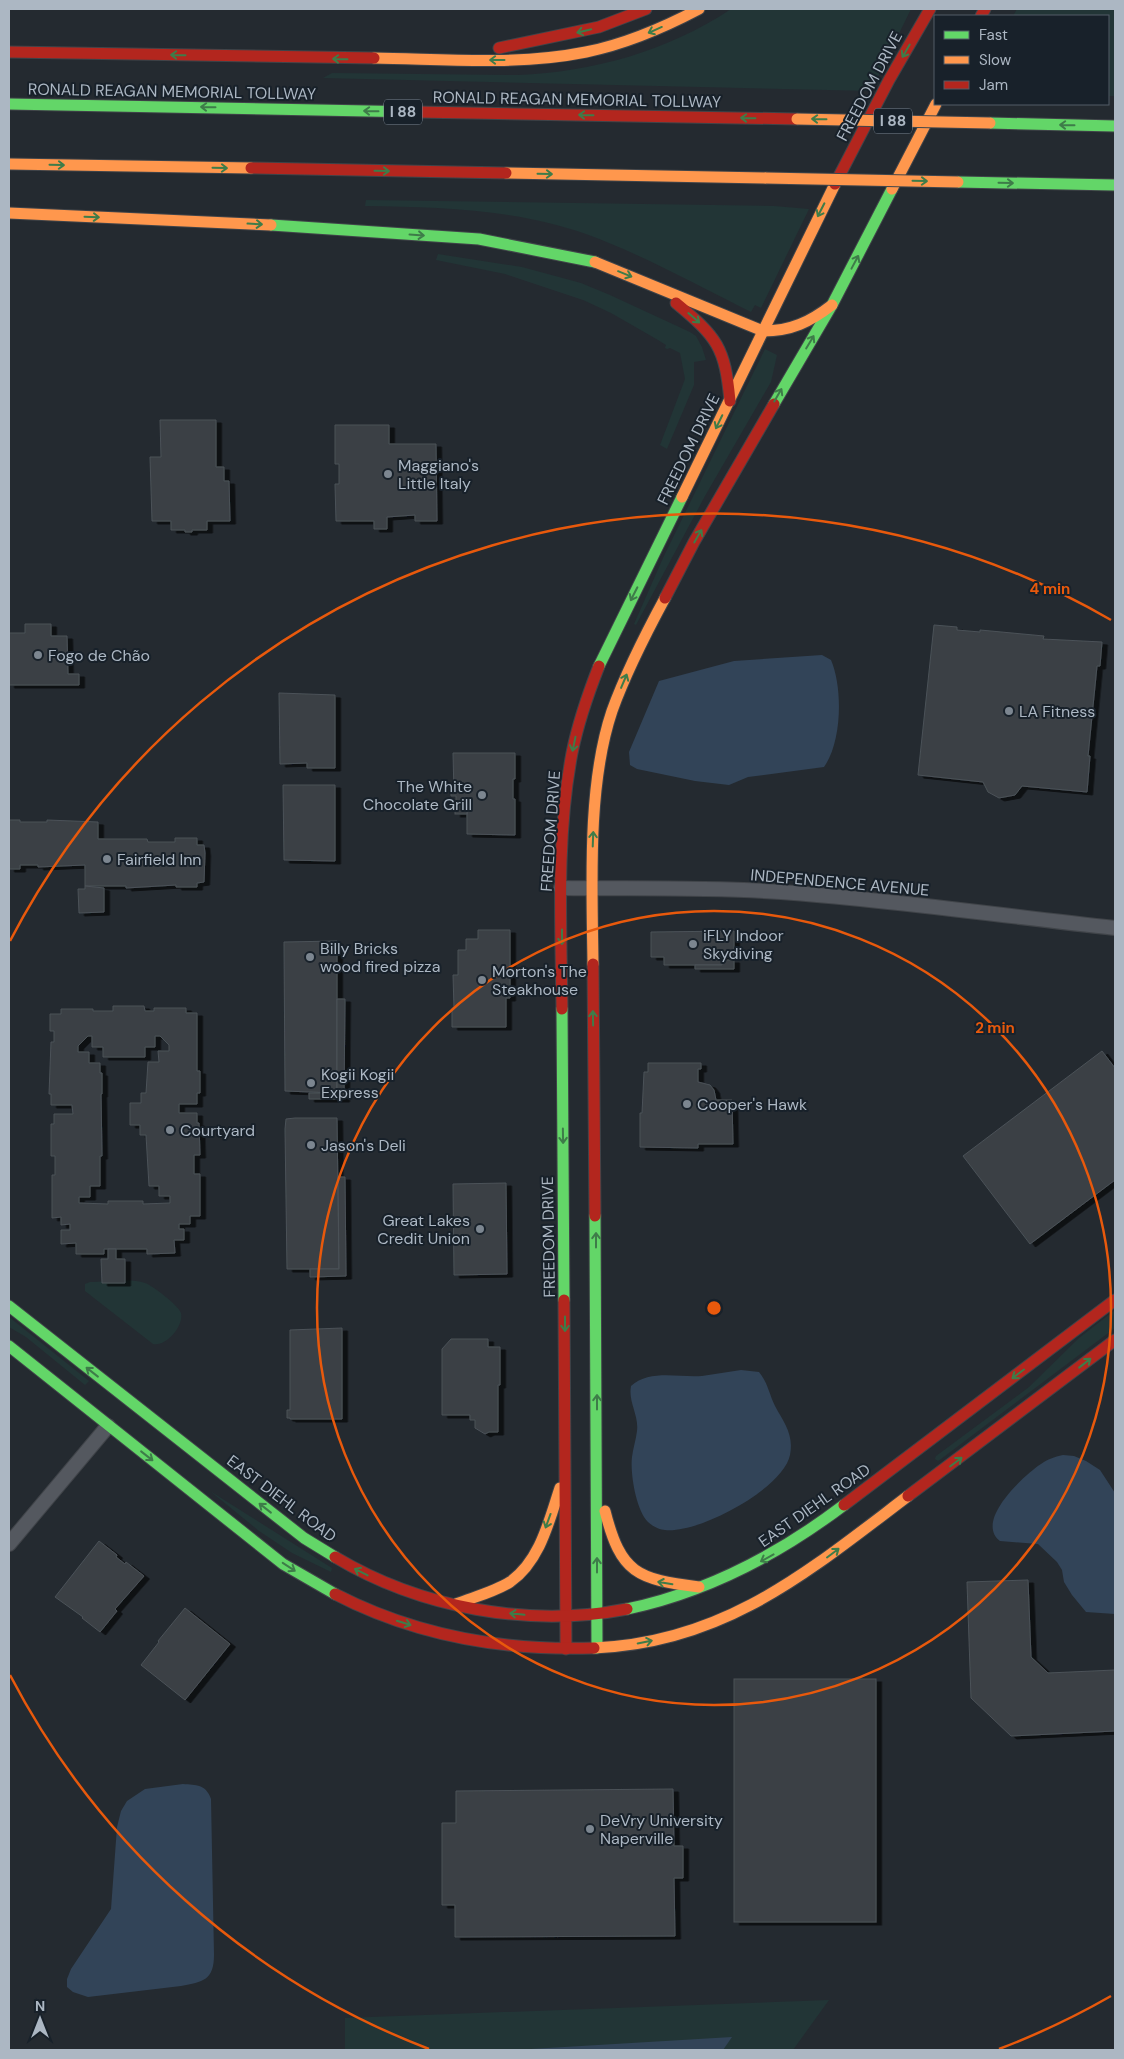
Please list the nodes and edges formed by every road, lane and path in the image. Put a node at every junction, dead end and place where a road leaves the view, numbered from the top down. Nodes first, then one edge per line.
1 (646, 9) edge
2 (699, 9) edge
3 (930, 9) edge
4 (9, 52) edge
5 (441, 60) junction
6 (9, 104) edge
7 (935, 105) edge
8 (1115, 126) edge
9 (9, 164) edge
10 (1115, 185) edge
11 (9, 213) edge
12 (656, 287) junction
13 (832, 305) junction
14 (763, 331) junction
15 (730, 401) junction
16 (561, 888) junction
17 (592, 888) junction
18 (1115, 928) edge
19 (1115, 1300) edge
20 (9, 1306) edge
21 (1115, 1340) edge
22 (9, 1346) edge
23 (108, 1426) junction
24 (597, 1473) junction
25 (565, 1475) junction
26 (9, 1544) edge
27 (703, 1588) junction
28 (454, 1605) junction
29 (597, 1613) junction
30 (566, 1616) junction
31 (597, 1648) junction
32 (566, 1649) junction

1 -> 5 main road
2 -> 5 main road
3 -> 14 main road, FREEDOM DRIVE
5 -> 4 main road
8 -> 6 main road, RONALD REAGAN MEMORIAL TOLLWAY / I 88, bridge
13 -> 7 main road
9 -> 10 main road, bridge
11 -> 12 main road
12 - 14 main road
12 -> 15 main road
13 - 14 main road
17 -> 13 main road
14 - 15 main road, FREEDOM DRIVE
15 -> 16 main road, FREEDOM DRIVE
16 - 17 street, INDEPENDENCE AVENUE
16 -> 25 main road, FREEDOM DRIVE
17 - 18 street, INDEPENDENCE AVENUE
24 -> 17 main road
19 -> 27 main road, EAST DIEHL ROAD
28 -> 20 main road, EAST DIEHL ROAD
31 -> 21 main road
22 - 23 main road
23 - 26 street
23 -> 32 main road
27 -> 24 main road
29 -> 24 main road
25 -> 28 main road
25 - 30 main road, FREEDOM DRIVE
27 - 29 main road, EAST DIEHL ROAD
30 -> 28 main road, EAST DIEHL ROAD
29 - 30 main road, EAST DIEHL ROAD
29 - 31 main road
30 - 32 main road, FREEDOM DRIVE
31 - 32 main road

